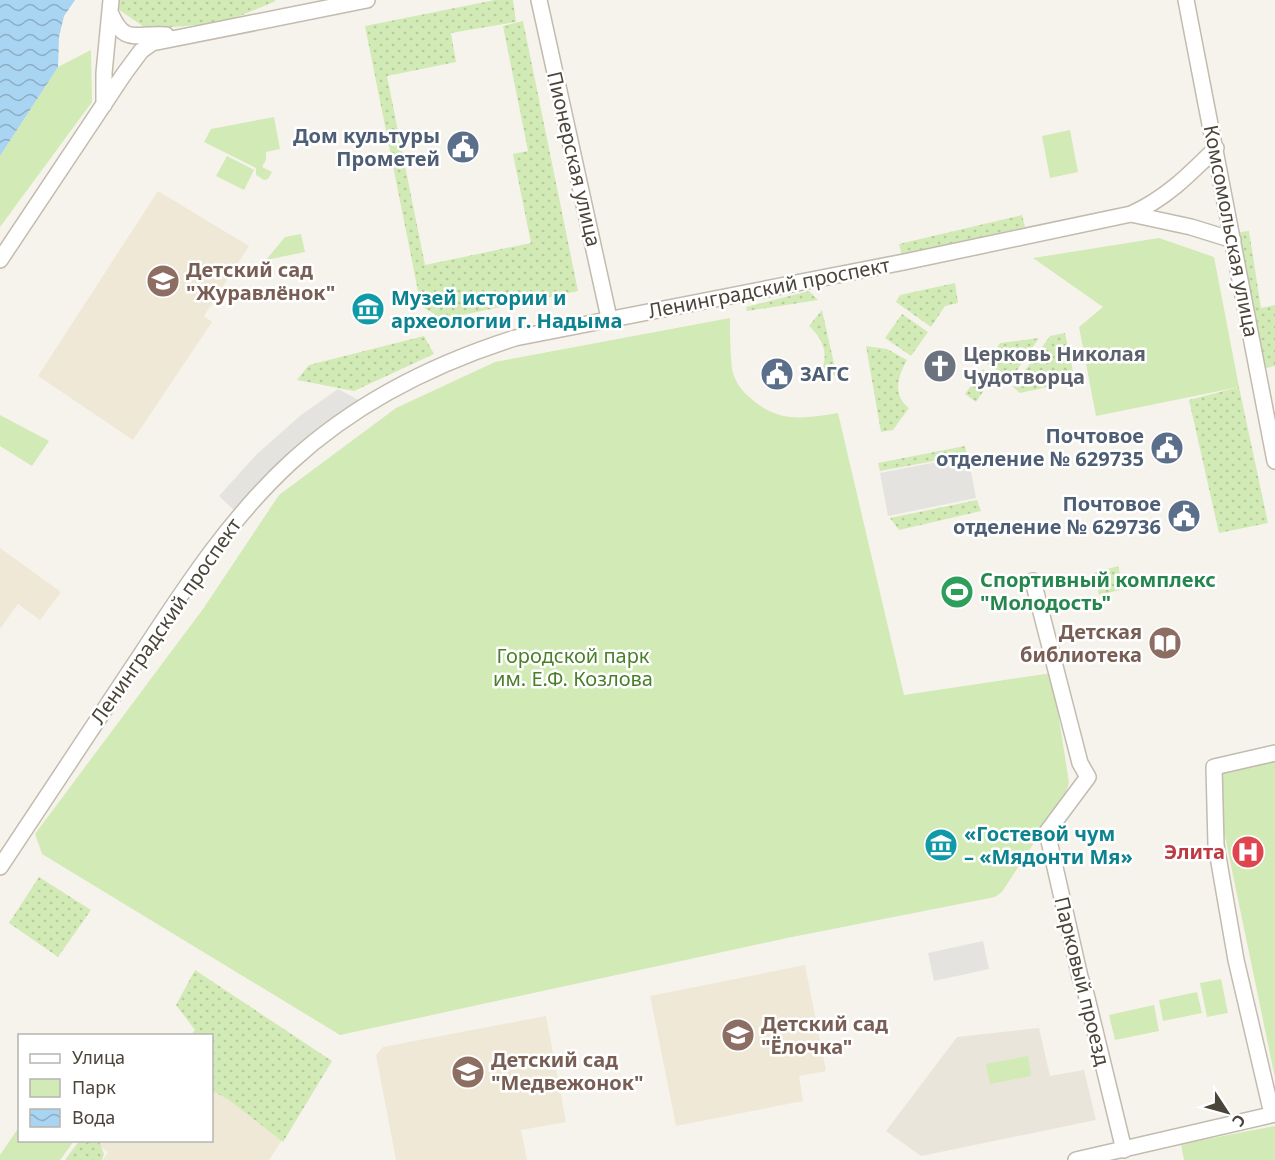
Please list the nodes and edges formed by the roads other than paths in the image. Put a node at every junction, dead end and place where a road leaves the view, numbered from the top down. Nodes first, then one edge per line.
1 (367, 0) edge
2 (539, 0) edge
3 (1186, 0) edge
4 (111, 6) edge
5 (109, 33) junction
6 (176, 39) junction
7 (124, 74) junction
8 (104, 105) junction
9 (1216, 148) junction
10 (1131, 214) junction
11 (1233, 240) junction
12 (0, 260) edge
13 (609, 318) junction
14 (1275, 461) edge
15 (1033, 581) dead end
16 (1275, 753) edge
17 (0, 867) edge
18 (1274, 1114) edge
19 (1124, 1150) junction
20 (1076, 1160) edge

1 - 6 street
2 - 13 street, Пионерская улица
3 - 9 street, Комсомольская улица
4 - 5 street
4 - 6 street
5 - 7 street
5 - 8 street
6 - 7 street
7 - 8 street
8 - 12 street
9 - 10 street
9 - 11 street, Комсомольская улица
10 - 11 street
10 - 13 street, Ленинградский проспект
11 - 14 street, Комсомольская улица
13 - 17 street, Ленинградский проспект
15 - 19 street, Парковый проезд
16 - 18 street
18 - 19 street
19 - 20 street

